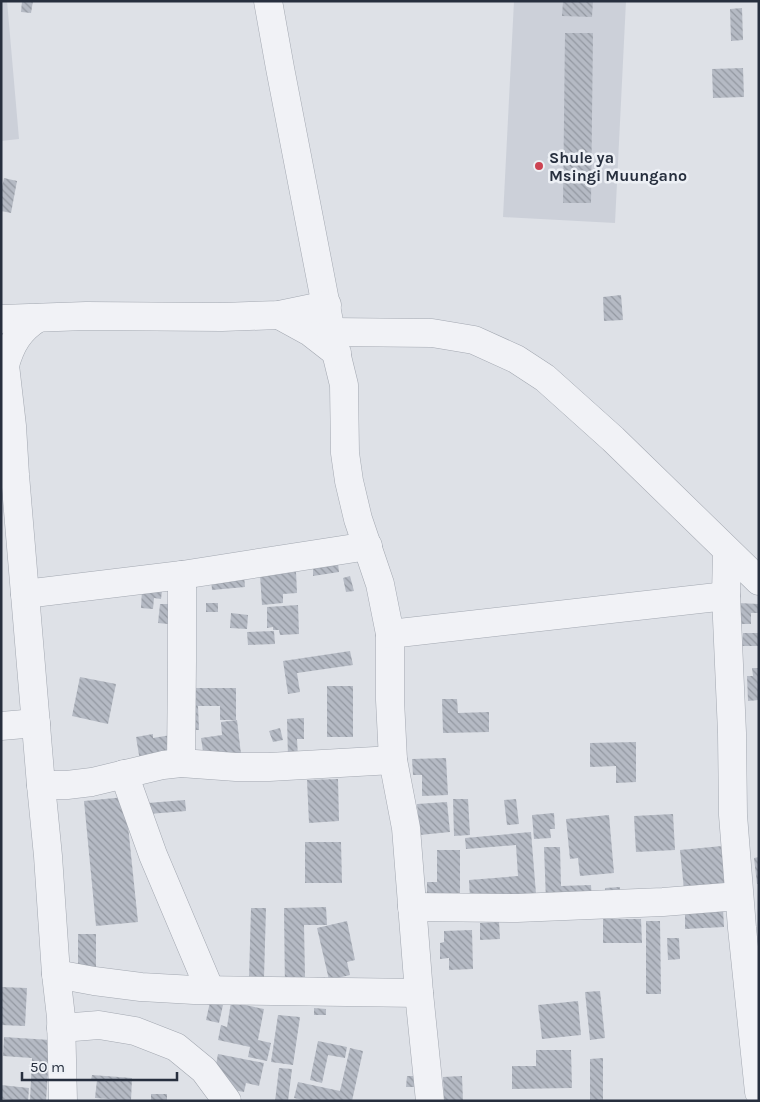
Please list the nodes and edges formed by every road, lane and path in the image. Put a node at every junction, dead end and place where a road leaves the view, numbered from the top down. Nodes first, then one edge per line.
1 (268, 1) edge
2 (327, 305) junction
3 (279, 315) junction
4 (38, 318) junction
5 (1, 319) edge
6 (334, 342) junction
7 (3, 362) edge
8 (8, 476) edge
9 (368, 546) junction
10 (727, 551) junction
11 (182, 575) junction
12 (756, 577) edge
13 (25, 594) junction
14 (726, 596) junction
15 (390, 634) junction
16 (36, 723) junction
17 (1, 726) edge
18 (393, 760) junction
19 (181, 763) junction
20 (124, 774) junction
21 (41, 785) junction
22 (747, 846) edge
23 (739, 896) junction
24 (412, 907) junction
25 (56, 974) junction
26 (94, 981) junction
27 (210, 990) junction
28 (419, 993) junction
29 (61, 1022) junction
30 (759, 1092) edge
31 (63, 1101) edge
32 (227, 1101) edge
33 (430, 1101) edge

1 - 2 street
2 - 3 street
2 - 6 street
3 - 4 street
3 - 6 street
4 - 5 street
4 - 7 street
6 - 9 street
6 - 10 street
7 - 8 street
8 - 13 street
9 - 11 street
9 - 15 street
10 - 12 street
10 - 14 street
11 - 13 street
11 - 19 street
13 - 16 street
14 - 15 street
14 - 22 street
15 - 18 street
16 - 17 street
16 - 21 street
18 - 19 street
18 - 24 street
19 - 20 street
20 - 21 street
20 - 27 street
21 - 25 street
22 - 23 street
23 - 24 street
23 - 30 street
24 - 28 street
25 - 26 street
25 - 29 street
26 - 27 street
26 - 29 street
27 - 28 street
28 - 33 street
29 - 31 street
29 - 32 street

